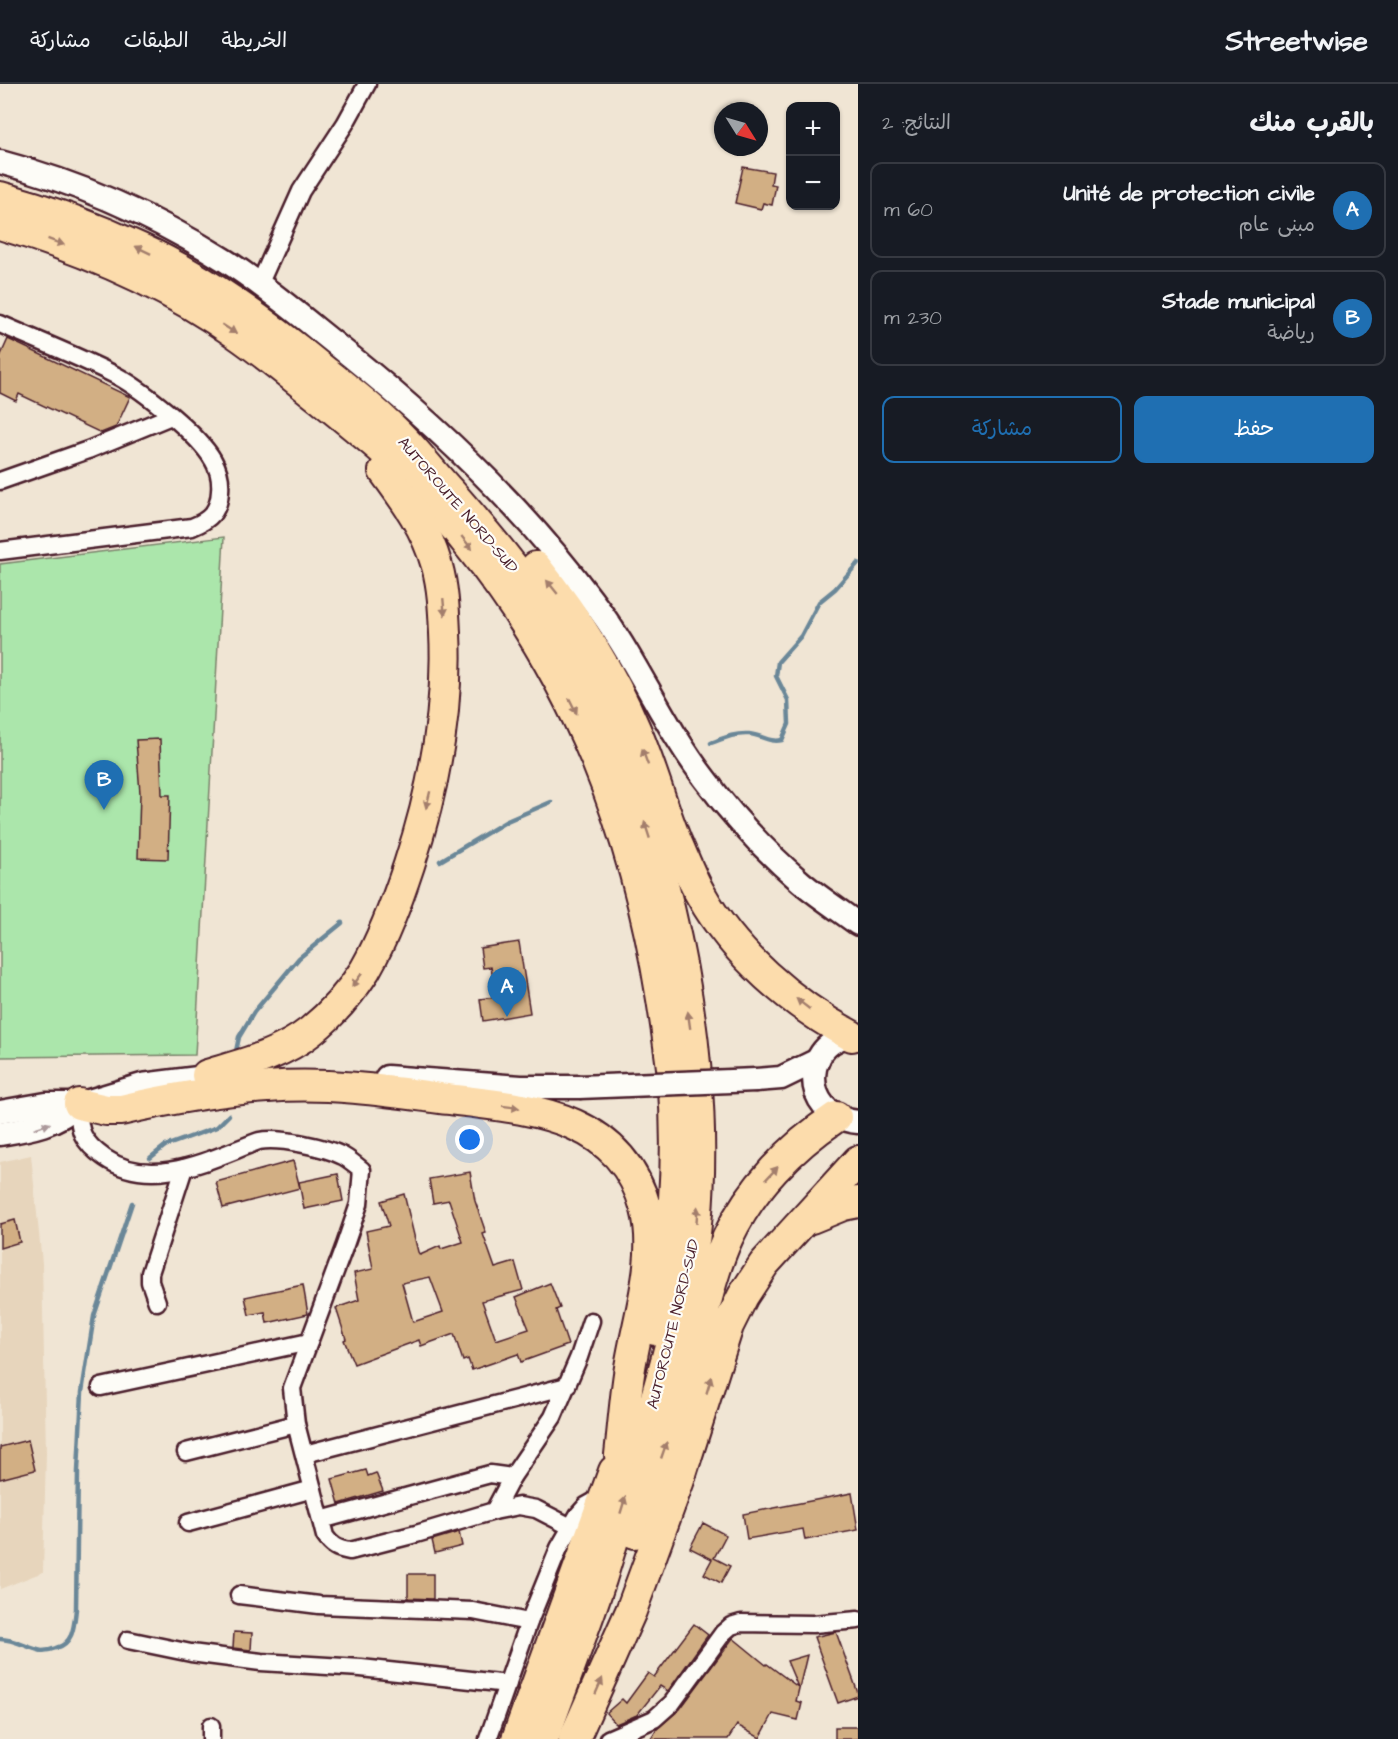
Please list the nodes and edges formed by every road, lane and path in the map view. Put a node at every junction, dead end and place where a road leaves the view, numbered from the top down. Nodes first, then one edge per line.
1 (367, 84) edge
2 (0, 162) edge
3 (0, 197) edge
4 (0, 224) edge
5 (259, 285) junction
6 (0, 324) edge
7 (171, 416) junction
8 (350, 423) junction
9 (434, 474) junction
10 (0, 481) edge
11 (0, 551) edge
12 (858, 924) edge
13 (855, 1036) edge
14 (818, 1060) junction
15 (207, 1076) junction
16 (780, 1078) junction
17 (79, 1104) junction
18 (0, 1112) edge
19 (837, 1112) edge
20 (0, 1134) edge
21 (858, 1161) edge
22 (184, 1168) junction
23 (858, 1202) edge
24 (802, 1222) junction
25 (157, 1302) dead end
26 (591, 1321) dead end
27 (309, 1342) junction
28 (567, 1386) junction
29 (101, 1387) dead end
30 (296, 1424) junction
31 (186, 1452) dead end
32 (305, 1454) junction
33 (620, 1455) junction
34 (512, 1477) junction
35 (313, 1489) junction
36 (605, 1495) junction
37 (494, 1511) junction
38 (321, 1520) junction
39 (188, 1523) dead end
40 (571, 1527) junction
41 (238, 1595) dead end
42 (858, 1620) edge
43 (530, 1622) junction
44 (128, 1640) dead end
45 (508, 1684) junction
46 (488, 1739) edge
47 (517, 1739) edge
48 (543, 1739) edge
49 (552, 1739) edge
50 (574, 1739) edge
51 (608, 1739) edge

1 - 5 street
2 - 5 street
9 -> 3 highway, AUTOROUTE NORD-SUD
4 -> 8 highway, AUTOROUTE NORD-SUD
5 - 12 street
6 - 7 street
7 - 10 street
7 - 11 street
8 -> 15 highway
8 -> 33 highway, AUTOROUTE NORD-SUD
13 -> 9 highway
48 -> 9 highway, AUTOROUTE NORD-SUD
13 - 14 street
14 - 16 street
14 - 19 street
15 - 16 street, bridge
15 - 17 street
16 - 19 street
17 - 18 street
20 -> 17 street
17 - 22 street
17 -> 33 highway
49 -> 19 highway
21 - 24 highway
22 - 25 street
22 - 27 street
23 - 24 highway
50 -> 24 highway
26 - 28 street
27 - 29 street
27 - 30 street
28 - 32 street
28 - 34 street
30 - 31 street
30 - 32 street
32 - 35 street
33 - 36 highway, AUTOROUTE NORD-SUD
34 - 37 street
34 - 38 street
35 - 38 street
35 - 39 street
36 - 40 street
36 - 47 highway, AUTOROUTE NORD-SUD
37 - 38 street
37 - 40 street
40 - 43 street
41 - 43 street
42 - 51 street
43 - 45 street
44 - 45 street
45 - 46 street

